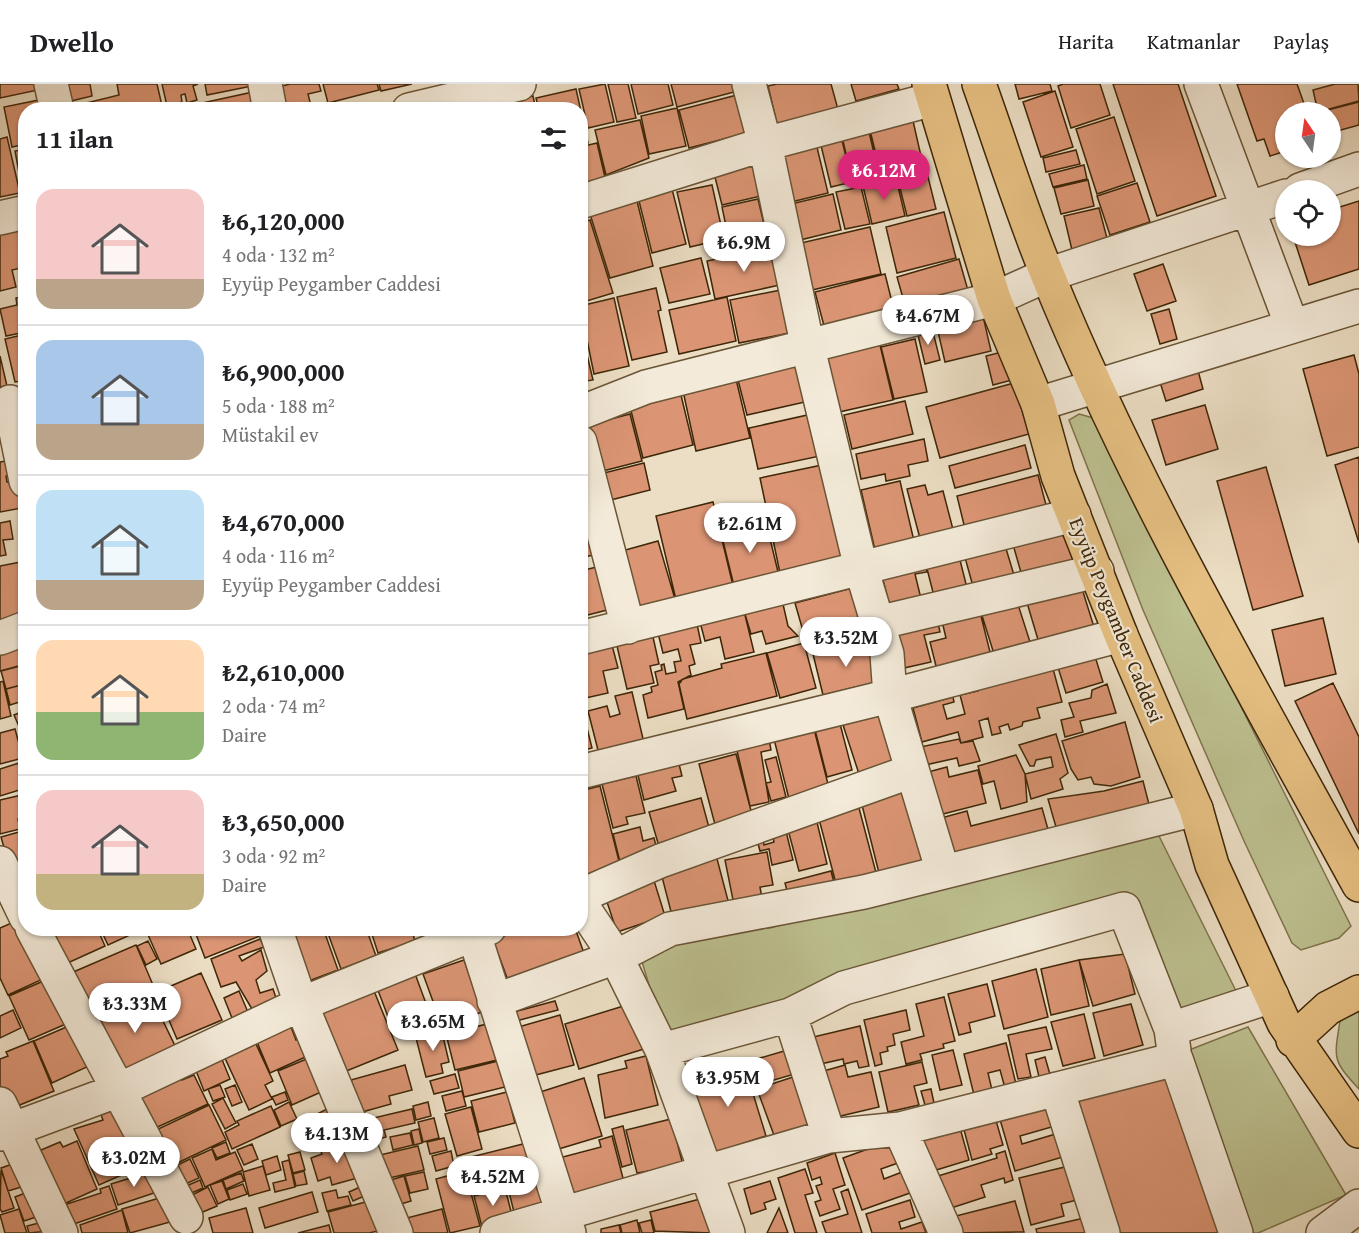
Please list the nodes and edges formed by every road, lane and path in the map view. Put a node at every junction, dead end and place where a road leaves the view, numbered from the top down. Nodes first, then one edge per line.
1 (51, 84) edge
2 (265, 84) edge
3 (519, 84) edge
4 (749, 84) edge
5 (979, 84) edge
6 (1201, 84) edge
7 (931, 91) edge
8 (55, 102) edge
9 (268, 102) edge
10 (443, 102) edge
11 (765, 144) junction
12 (1359, 169) edge
13 (1328, 180) edge
14 (588, 199) edge
15 (1275, 200) edge
16 (1247, 210) junction
17 (18, 214) edge
18 (0, 218) edge
19 (1047, 275) junction
20 (994, 299) junction
21 (1359, 306) edge
22 (1292, 326) junction
23 (808, 348) junction
24 (1096, 385) junction
25 (12, 402) edge
26 (1038, 404) junction
27 (588, 411) edge
28 (18, 436) edge
29 (588, 473) edge
30 (1074, 515) junction
31 (861, 568) junction
32 (1097, 571) junction
33 (877, 623) junction
34 (628, 627) junction
35 (18, 630) edge
36 (1121, 635) junction
37 (588, 636) edge
38 (0, 638) edge
39 (890, 696) junction
40 (588, 770) edge
41 (912, 771) junction
42 (1196, 809) junction
43 (0, 863) edge
44 (943, 872) junction
45 (1359, 885) edge
46 (588, 892) edge
47 (18, 908) edge
48 (588, 915) edge
49 (33, 936) edge
50 (278, 936) edge
51 (464, 936) edge
52 (479, 936) edge
53 (616, 957) junction
54 (1359, 993) edge
55 (1272, 996) junction
56 (494, 1001) junction
57 (301, 1004) junction
58 (790, 1016) junction
59 (1293, 1040) junction
60 (1173, 1044) junction
61 (662, 1050) junction
62 (1057, 1089) junction
63 (119, 1090) junction
64 (4, 1122) edge
65 (900, 1129) junction
66 (1359, 1131) edge
67 (829, 1136) junction
68 (704, 1172) junction
69 (1359, 1206) edge
70 (186, 1217) dead end
71 (565, 1223) edge
72 (61, 1233) edge
73 (396, 1233) edge
74 (497, 1233) edge
75 (728, 1233) edge
76 (946, 1233) edge
77 (1103, 1233) edge
78 (1236, 1233) edge
79 (1323, 1233) edge

1 - 8 street
2 - 9 street
3 - 10 street
4 - 11 street
5 - 19 main road
6 - 16 street
7 - 11 street
7 - 20 main road, Eyyüp Peygamber Caddesi
11 - 14 street
11 - 23 street
12 - 13 street
15 - 16 street
16 - 19 street
16 - 22 street
17 - 18 street
19 - 20 street
19 - 24 main road
20 - 23 street
20 - 26 main road, Eyyüp Peygamber Caddesi
21 - 22 street
22 - 24 street
23 - 27 street
23 - 31 street
24 - 26 street
24 - 45 main road
25 - 28 street
26 - 30 main road, Eyyüp Peygamber Caddesi
29 - 34 street
30 - 31 street
30 - 32 main road, Eyyüp Peygamber Caddesi
31 - 33 street
31 - 34 street
32 - 33 street
32 - 36 main road, Eyyüp Peygamber Caddesi
33 - 39 street
34 - 37 street
35 - 38 street
36 - 39 street
36 - 42 main road, Eyyüp Peygamber Caddesi
39 - 40 street
39 - 41 street
41 - 44 street
41 - 46 street
42 - 44 street
42 - 55 main road, Eyyüp Peygamber Caddesi
43 - 47 street
44 - 53 street
48 - 53 street
49 - 63 street
50 - 57 street
51 - 57 street
52 - 56 street
53 - 56 street
53 - 61 street
54 - 59 main road
55 - 59 main road, Eyyüp Peygamber Caddesi
55 - 60 street
56 - 71 street
57 - 63 street
57 - 73 street
58 - 60 street
58 - 61 street
58 - 67 street
59 - 66 main road, Eyyüp Peygamber Caddesi
60 - 62 street
60 - 78 street
61 - 68 street
62 - 65 street
62 - 77 street
63 - 64 street
63 - 70 street
64 - 72 street
65 - 67 street
65 - 76 street
67 - 68 street
68 - 71 street
68 - 75 street
69 - 79 street
71 - 74 street

